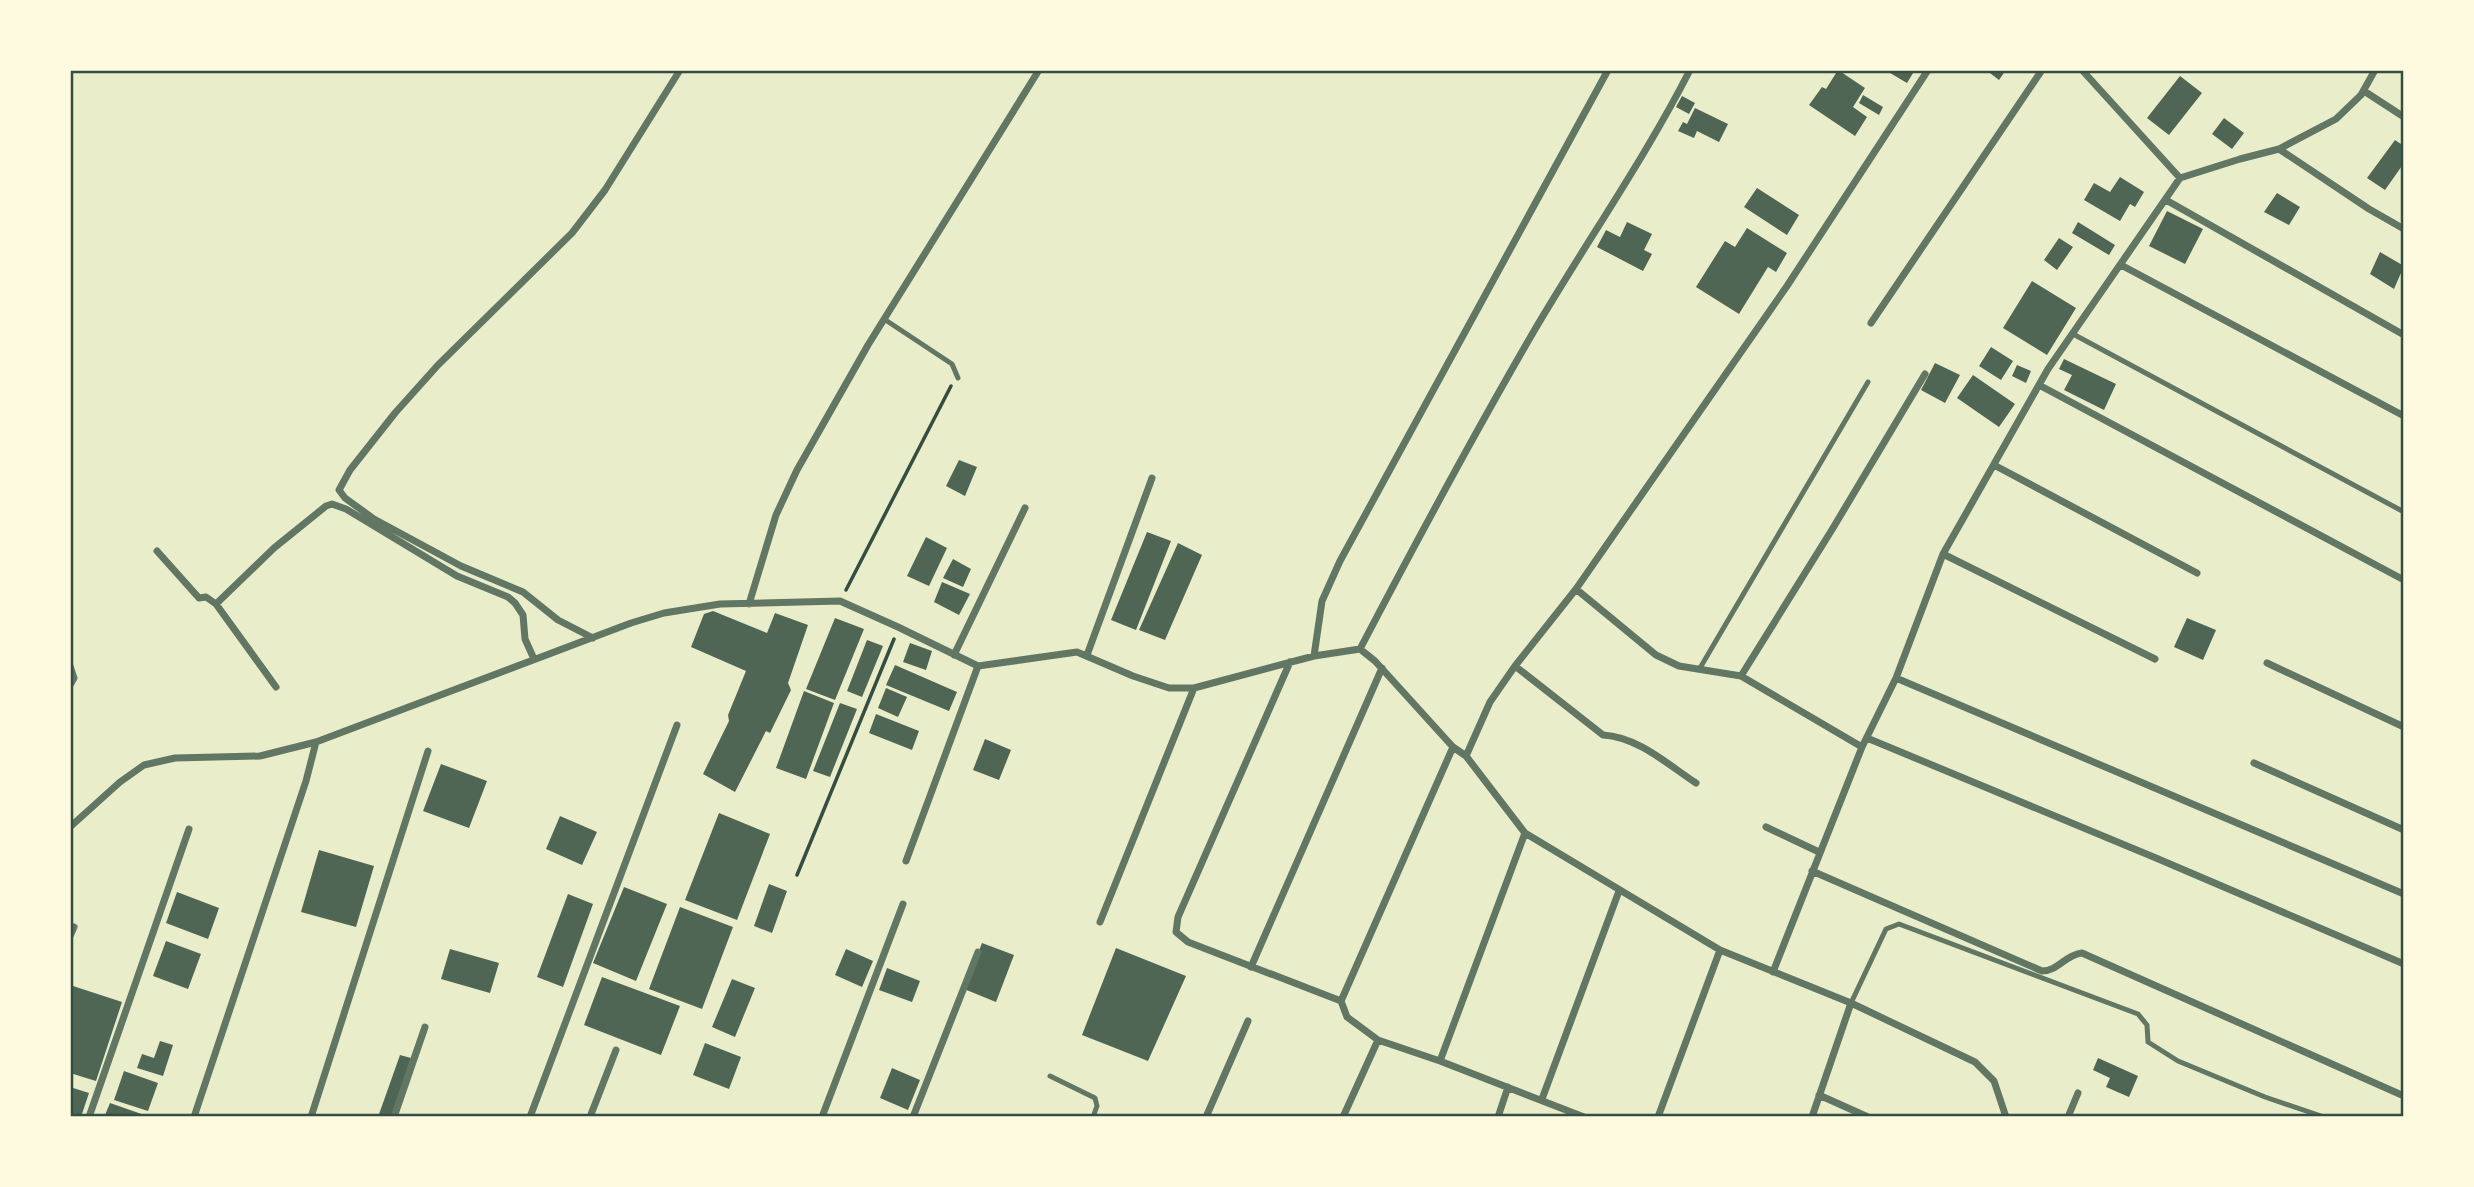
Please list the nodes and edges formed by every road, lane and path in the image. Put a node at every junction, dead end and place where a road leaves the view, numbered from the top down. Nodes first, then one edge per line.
1 (680, 70) edge
2 (1039, 70) edge
3 (1608, 70) edge
4 (1690, 70) edge
5 (1928, 70) edge
6 (2042, 70) edge
7 (2082, 70) edge
8 (2375, 70) edge
9 (2364, 91) junction
10 (2404, 117) edge
11 (2279, 149) junction
12 (2180, 178) junction
13 (2166, 200) junction
14 (2404, 229) edge
15 (2121, 265) junction
16 (884, 319) junction
17 (1871, 323) dead end
18 (2073, 334) junction
19 (2404, 335) edge
20 (1925, 374) dead end
21 (958, 379) joint
22 (1868, 382) dead end
23 (2039, 385) junction
24 (2404, 416) edge
25 (1994, 465) junction
26 (1152, 478) dead end
27 (1026, 508) dead end
28 (2404, 512) edge
29 (157, 551) dead end
30 (1943, 554) junction
31 (2197, 573) dead end
32 (2404, 580) edge
33 (1576, 589) junction
34 (840, 601) junction
35 (216, 604) junction
36 (749, 604) junction
37 (898, 627) junction
38 (593, 638) junction
39 (1360, 649) junction
40 (1088, 651) junction
41 (954, 655) junction
42 (533, 656) junction
43 (1314, 656) junction
44 (2155, 659) dead end
45 (1290, 662) junction
46 (2267, 663) dead end
47 (70, 666) edge
48 (978, 666) junction
49 (1515, 666) junction
50 (1382, 668) junction
51 (1700, 668) junction
52 (1741, 676) junction
53 (1896, 678) junction
54 (70, 685) edge
55 (276, 687) dead end
56 (1194, 688) junction
57 (677, 725) dead end
58 (2404, 727) edge
59 (1867, 738) junction
60 (316, 742) junction
61 (1453, 747) junction
62 (1862, 747) junction
63 (428, 751) dead end
64 (1466, 757) junction
65 (2254, 762) dead end
66 (1696, 783) dead end
67 (71, 825) edge
68 (1766, 827) dead end
69 (188, 829) dead end
70 (2404, 830) edge
71 (1525, 832) junction
72 (1819, 852) junction
73 (906, 861) dead end
74 (1812, 871) junction
75 (797, 875) dead end
76 (1619, 891) junction
77 (2404, 894) edge
78 (902, 904) dead end
79 (1100, 922) dead end
80 (74, 927) dead end
81 (70, 936) edge
82 (1720, 950) junction
83 (978, 952) dead end
84 (2404, 964) edge
85 (1251, 967) junction
86 (1773, 972) junction
87 (1341, 1001) junction
88 (1851, 1003) junction
89 (1248, 1021) dead end
90 (425, 1027) dead end
91 (1378, 1040) junction
92 (616, 1049) dead end
93 (1440, 1061) junction
94 (1050, 1076) dead end
95 (1508, 1087) junction
96 (2078, 1093) dead end
97 (1819, 1095) junction
98 (2404, 1096) edge
99 (1542, 1099) junction
100 (89, 1117) edge
101 (194, 1117) edge
102 (311, 1117) edge
103 (394, 1117) edge
104 (530, 1117) edge
105 (590, 1117) edge
106 (822, 1117) edge
107 (913, 1117) edge
108 (1093, 1117) edge
109 (1206, 1117) edge
110 (1343, 1117) edge
111 (1498, 1117) edge
112 (1584, 1117) edge
113 (1658, 1117) edge
114 (1812, 1117) edge
115 (1868, 1117) edge
116 (2006, 1117) edge
117 (2068, 1117) edge
118 (2324, 1117) edge

1 - 38 street
2 - 16 street
3 - 43 street
4 - 39 street
5 - 33 street
6 - 17 street
7 - 12 street
8 - 9 street
9 - 10 street
9 - 11 street
11 - 12 street
11 - 14 street
12 - 13 street
13 - 15 street
13 - 19 street
15 - 18 street
15 - 24 street
16 - 21 lane
16 - 36 street
18 - 23 street
18 - 28 lane
20 - 52 street
21 - 34 path
22 - 51 lane
23 - 25 street
23 - 32 street
25 - 30 street
25 - 31 street
26 - 40 street
27 - 41 street
29 - 35 street
30 - 44 street
30 - 53 street
33 - 49 street
33 - 51 street
34 - 36 street
34 - 37 street
35 - 42 street
35 - 55 street
36 - 38 street
37 - 41 street
37 - 75 path
38 - 42 street
39 - 43 street
39 - 50 street
40 - 48 street
40 - 56 street
41 - 48 street
42 - 60 street
43 - 45 street
45 - 56 street
45 - 85 street
46 - 58 street
47 - 54 street
48 - 73 street
49 - 64 street
49 - 66 street
50 - 61 street
50 - 85 street
51 - 52 street
52 - 62 street
53 - 59 street
53 - 77 street
56 - 79 street
57 - 104 street
59 - 62 street
59 - 84 street
60 - 67 street
60 - 101 street
61 - 64 street
61 - 87 street
62 - 72 street
63 - 102 street
64 - 71 street
65 - 70 street
68 - 72 street
69 - 100 street
71 - 76 street
71 - 93 street
72 - 74 street
74 - 86 street
74 - 98 street
76 - 82 street
76 - 99 street
78 - 106 street
80 - 81 street
82 - 86 street
82 - 113 street
83 - 107 street
85 - 87 street
86 - 88 street
87 - 91 street
88 - 97 street
88 - 116 street
88 - 118 lane
89 - 109 street
90 - 103 street
91 - 93 street
91 - 110 street
92 - 105 street
93 - 95 street
94 - 108 lane
95 - 99 street
95 - 111 street
96 - 117 street
97 - 114 street
97 - 115 street
99 - 112 street

